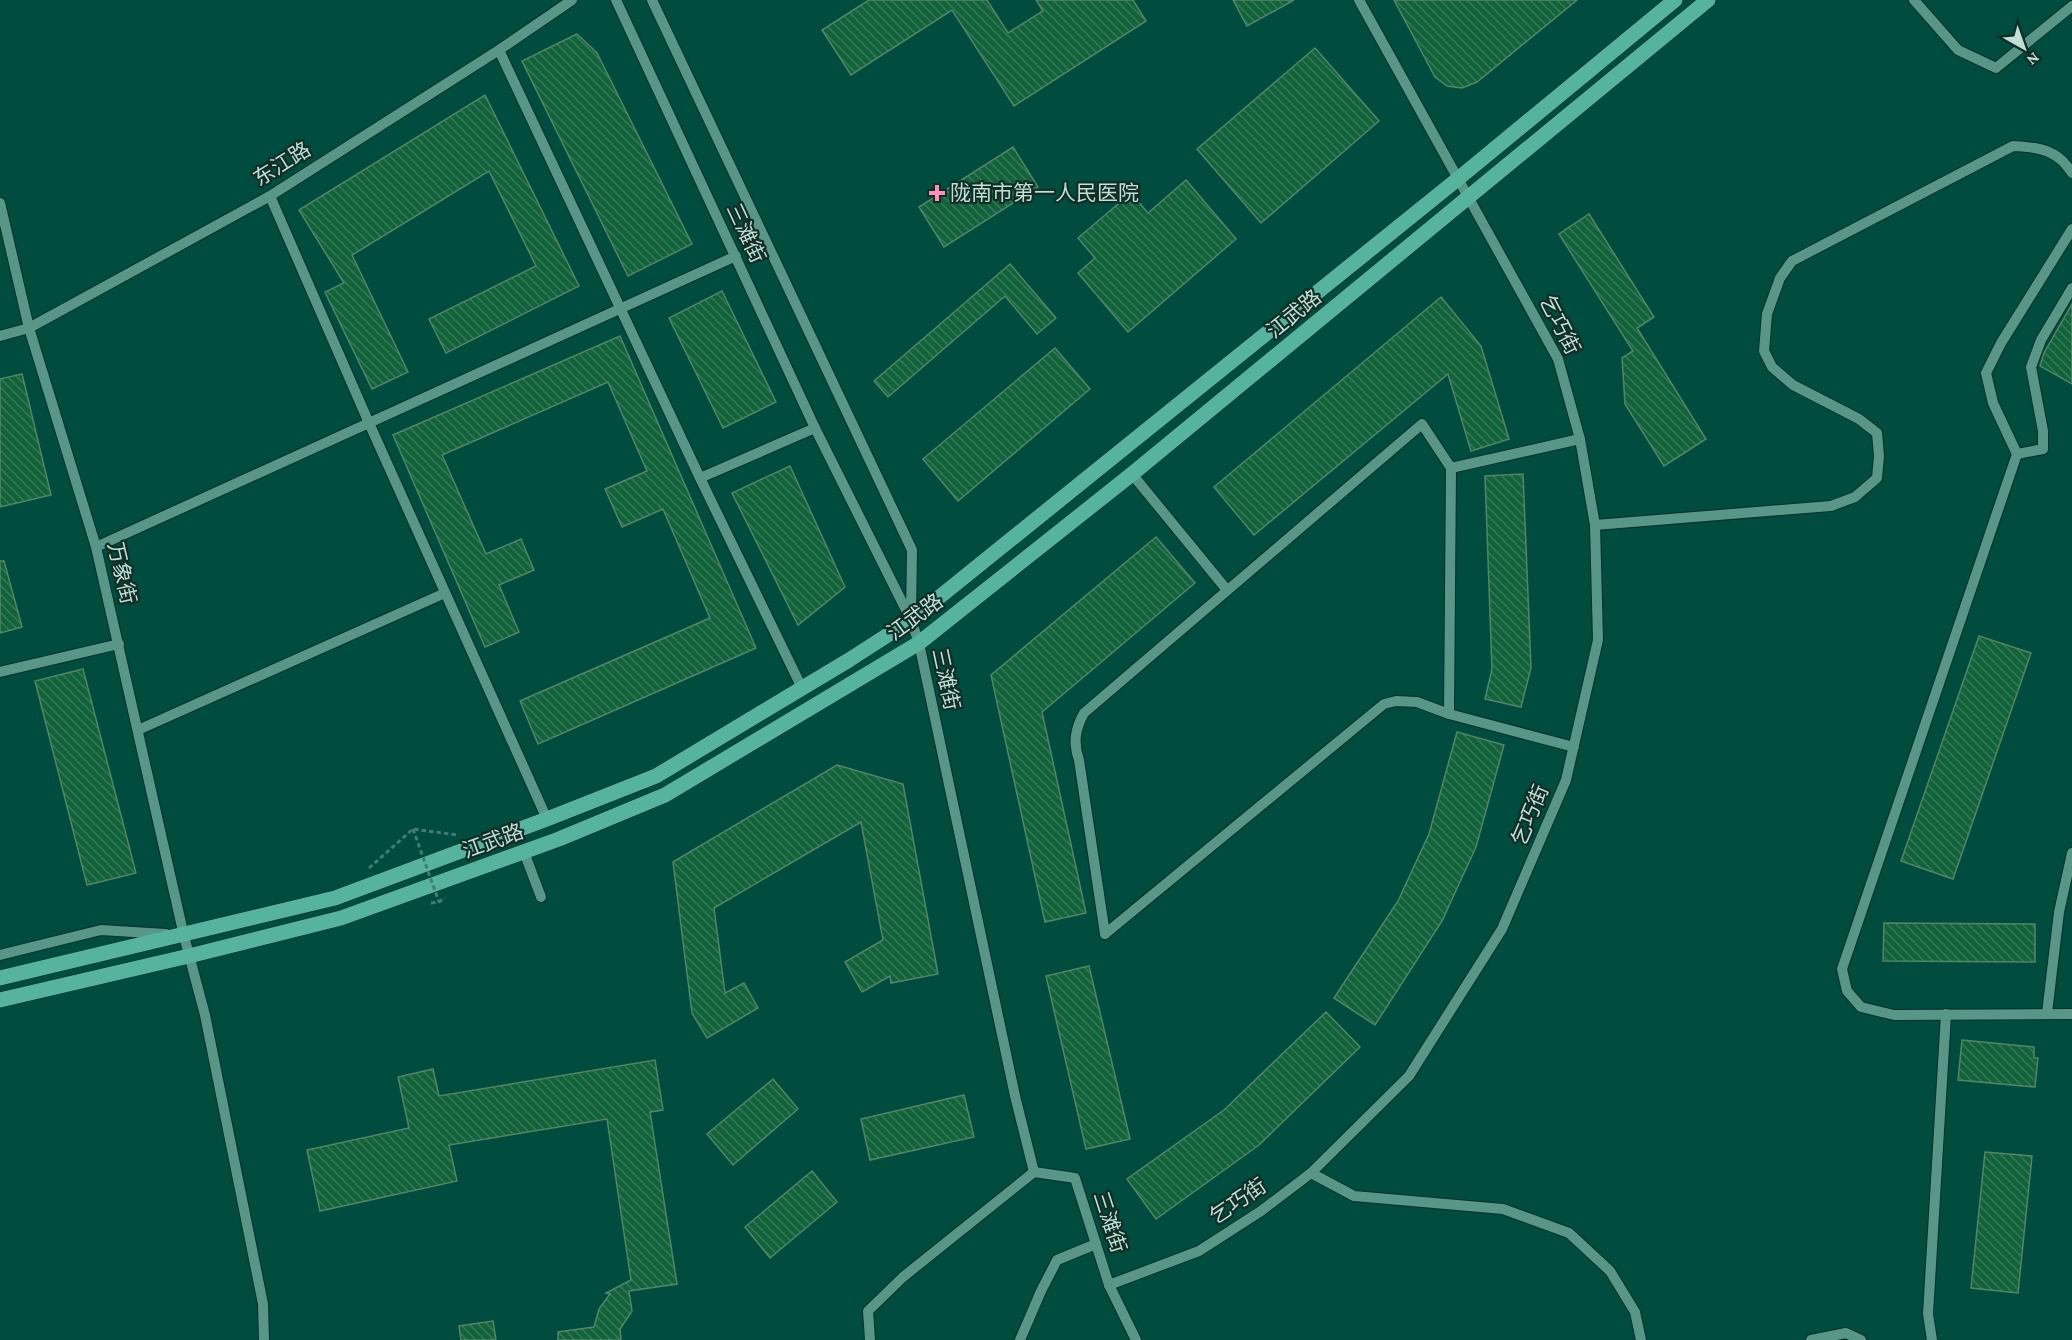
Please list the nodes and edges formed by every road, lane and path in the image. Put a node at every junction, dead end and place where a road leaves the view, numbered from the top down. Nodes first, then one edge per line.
1 (572, 0) edge
2 (616, 0) edge
3 (652, 0) edge
4 (1359, 0) edge
5 (1676, 0) edge
6 (1708, 0) edge
7 (1914, 0) edge
8 (2072, 6) edge
9 (499, 50) junction
10 (2072, 173) edge
11 (1459, 178) junction
12 (270, 196) junction
13 (1469, 197) junction
14 (0, 203) edge
15 (2072, 229) edge
16 (736, 256) junction
17 (2072, 288) edge
18 (620, 309) junction
19 (29, 328) junction
20 (0, 336) edge
21 (369, 423) junction
22 (815, 428) junction
23 (1580, 439) junction
24 (2017, 454) junction
25 (1451, 468) junction
26 (1132, 474) junction
27 (700, 478) junction
28 (1595, 525) junction
29 (96, 547) junction
30 (1227, 591) junction
31 (445, 593) junction
32 (911, 620) junction
33 (919, 643) junction
34 (118, 644) junction
35 (0, 672) edge
36 (802, 688) junction
37 (1449, 714) junction
38 (138, 730) junction
39 (1574, 747) junction
40 (547, 819) junction
41 (413, 829) junction
42 (459, 835) dead end
43 (524, 852) junction
44 (2072, 853) edge
45 (361, 875) dead end
46 (541, 897) dead end
47 (439, 902) dead end
48 (184, 936) junction
49 (0, 955) edge
50 (189, 956) junction
51 (0, 978) edge
52 (0, 1000) edge
53 (2047, 1013) junction
54 (1946, 1014) junction
55 (2072, 1014) edge
56 (1034, 1172) junction
57 (1311, 1173) junction
58 (1096, 1244) junction
59 (1109, 1285) junction
60 (264, 1340) edge
61 (870, 1340) edge
62 (1020, 1340) edge
63 (1136, 1340) edge
64 (1641, 1340) edge
65 (1811, 1340) edge
66 (1861, 1340) edge
67 (1932, 1340) edge

1 - 9 street, 东江路
2 - 16 street, 三滩街
3 - 32 street
4 - 11 street, 乞巧街
5 - 11 main road, 江武路
6 - 13 main road, 江武路
7 - 8 street
9 - 12 street, 东江路
9 - 18 street
10 - 28 street
11 - 13 street, 乞巧街
11 - 32 main road, 江武路
12 - 19 street, 东江路
12 - 21 street
13 - 23 street, 乞巧街
13 - 26 main road, 江武路
14 - 19 street, 万象街
15 - 24 street
16 - 18 street
16 - 22 street, 三滩街
17 - 24 street
18 - 21 street
18 - 27 street
19 - 20 street, 东江路
19 - 29 street, 万象街
21 - 29 street
21 - 31 street
22 - 27 street
22 - 32 street, 三滩街
23 - 25 street
23 - 28 street, 乞巧街
24 - 54 street
25 - 30 street
25 - 37 street
26 - 30 street
26 - 33 main road, 江武路
27 - 36 street
28 - 39 street, 乞巧街
29 - 34 street, 万象街
30 - 37 street
31 - 38 street
31 - 40 street
32 - 33 street, 三滩街
32 - 36 main road, 江武路
33 - 43 main road, 江武路
33 - 56 street, 三滩街
34 - 35 street
34 - 38 street, 万象街
36 - 40 main road, 江武路
37 - 39 street
38 - 48 street, 万象街
39 - 57 street, 乞巧街
40 - 48 main road, 江武路
41 - 42 path
41 - 45 path
41 - 47 path, bridge
43 - 46 street
43 - 50 main road, 江武路
44 - 53 street
48 - 49 street
48 - 50 street, 万象街
48 - 51 main road, 江武路
50 - 52 main road, 江武路
50 - 60 street, 万象街
53 - 54 street
53 - 55 street
54 - 67 street
56 - 58 street, 三滩街
56 - 61 street
57 - 59 street, 乞巧街
57 - 64 street
58 - 59 street, 三滩街
58 - 62 street
59 - 63 street, 三滩街
65 - 66 street

